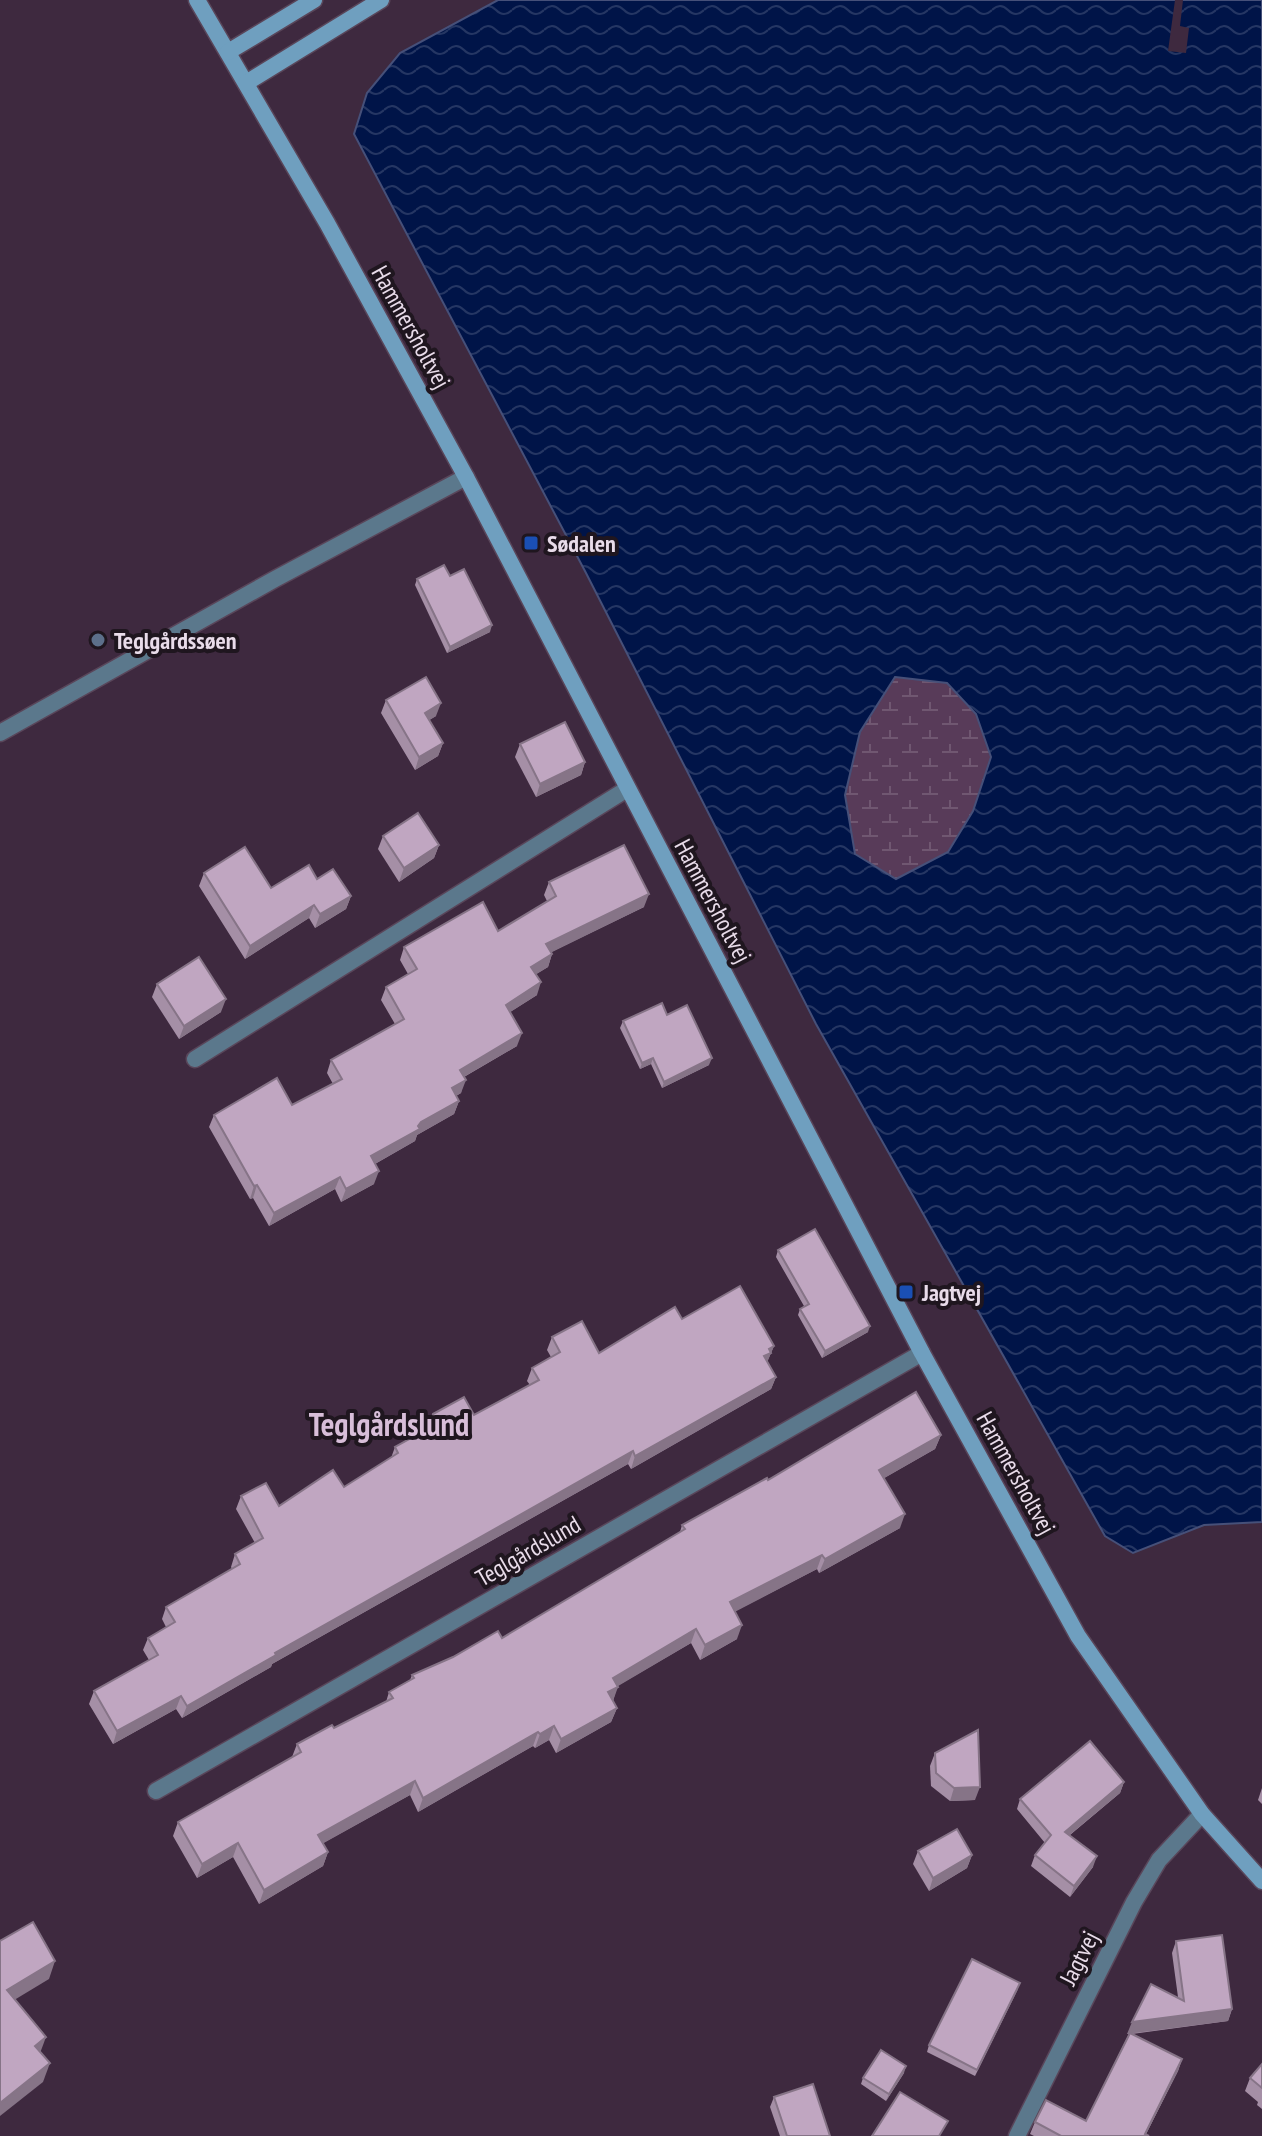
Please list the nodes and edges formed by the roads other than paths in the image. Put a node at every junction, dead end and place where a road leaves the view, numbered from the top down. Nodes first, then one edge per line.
1 (197, 0) edge
2 (314, 0) edge
3 (381, 0) edge
4 (228, 52) junction
5 (246, 83) junction
6 (466, 477) junction
7 (0, 733) edge
8 (627, 789) junction
9 (195, 1059) dead end
10 (922, 1353) junction
11 (156, 1791) dead end
12 (1202, 1814) junction
13 (1262, 1881) edge
14 (1017, 2136) edge

1 - 4 street, Hammersholtvej
2 - 4 street
3 - 5 street
4 - 5 street, Hammersholtvej
5 - 6 street, Hammersholtvej
6 - 7 street
6 - 8 street, Hammersholtvej
8 - 9 street
8 - 10 street, Hammersholtvej
10 - 11 street, Teglgårdslund
10 - 12 street, Hammersholtvej
12 - 13 street, Hammersholtvej
12 - 14 street, Jagtvej

